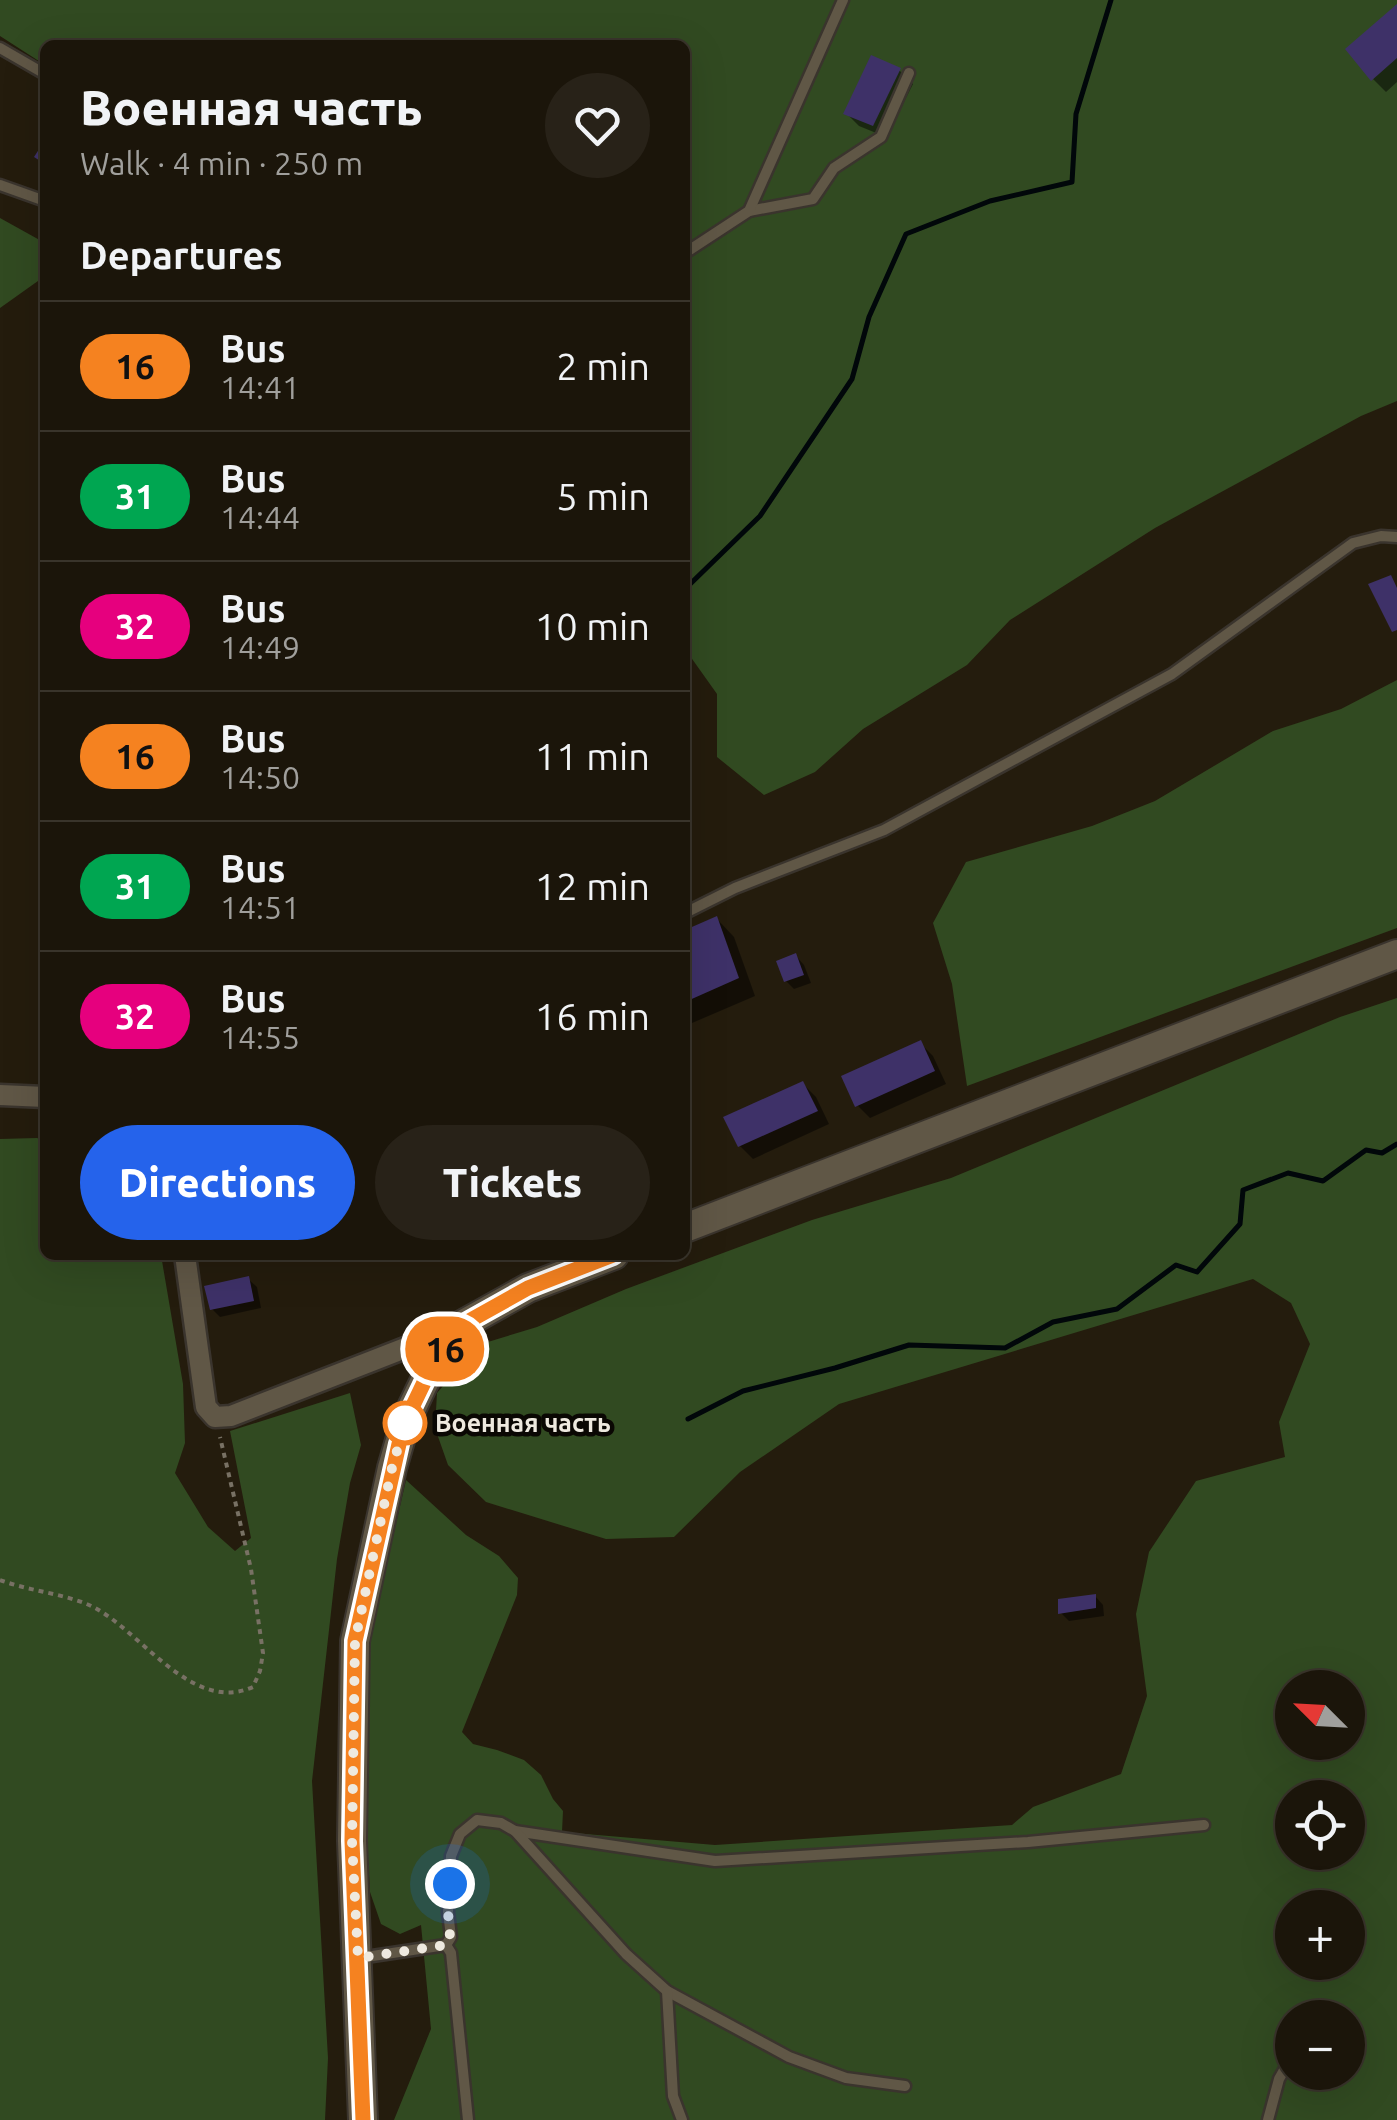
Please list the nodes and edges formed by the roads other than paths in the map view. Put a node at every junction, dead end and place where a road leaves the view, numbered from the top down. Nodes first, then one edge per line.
1 (843, 0) edge
2 (0, 48) edge
3 (40, 71) edge
4 (909, 73) dead end
5 (0, 185) edge
6 (40, 200) edge
7 (748, 211) junction
8 (690, 251) edge
9 (1397, 537) edge
10 (690, 910) edge
11 (1397, 954) edge
12 (0, 1095) edge
13 (40, 1097) edge
14 (690, 1226) edge
15 (186, 1260) edge
16 (601, 1260) edge
17 (460, 1326) junction
18 (1204, 1825) dead end
19 (515, 1830) junction
20 (446, 1945) junction
21 (358, 1958) junction
22 (667, 1991) junction
23 (905, 2086) dead end
24 (1276, 2090) edge
25 (363, 2120) edge
26 (468, 2120) edge
27 (682, 2120) edge
28 (1268, 2120) edge

1 - 7 lane
2 - 3 lane
4 - 7 lane
5 - 6 lane
7 - 8 lane
9 - 10 lane
11 - 14 street
12 - 13 street
15 - 17 street
16 - 17 street
17 - 21 street
18 - 19 lane
19 - 20 lane
19 - 22 lane
20 - 21 lane
20 - 26 lane
21 - 25 street
22 - 23 lane
22 - 27 lane
24 - 28 lane

